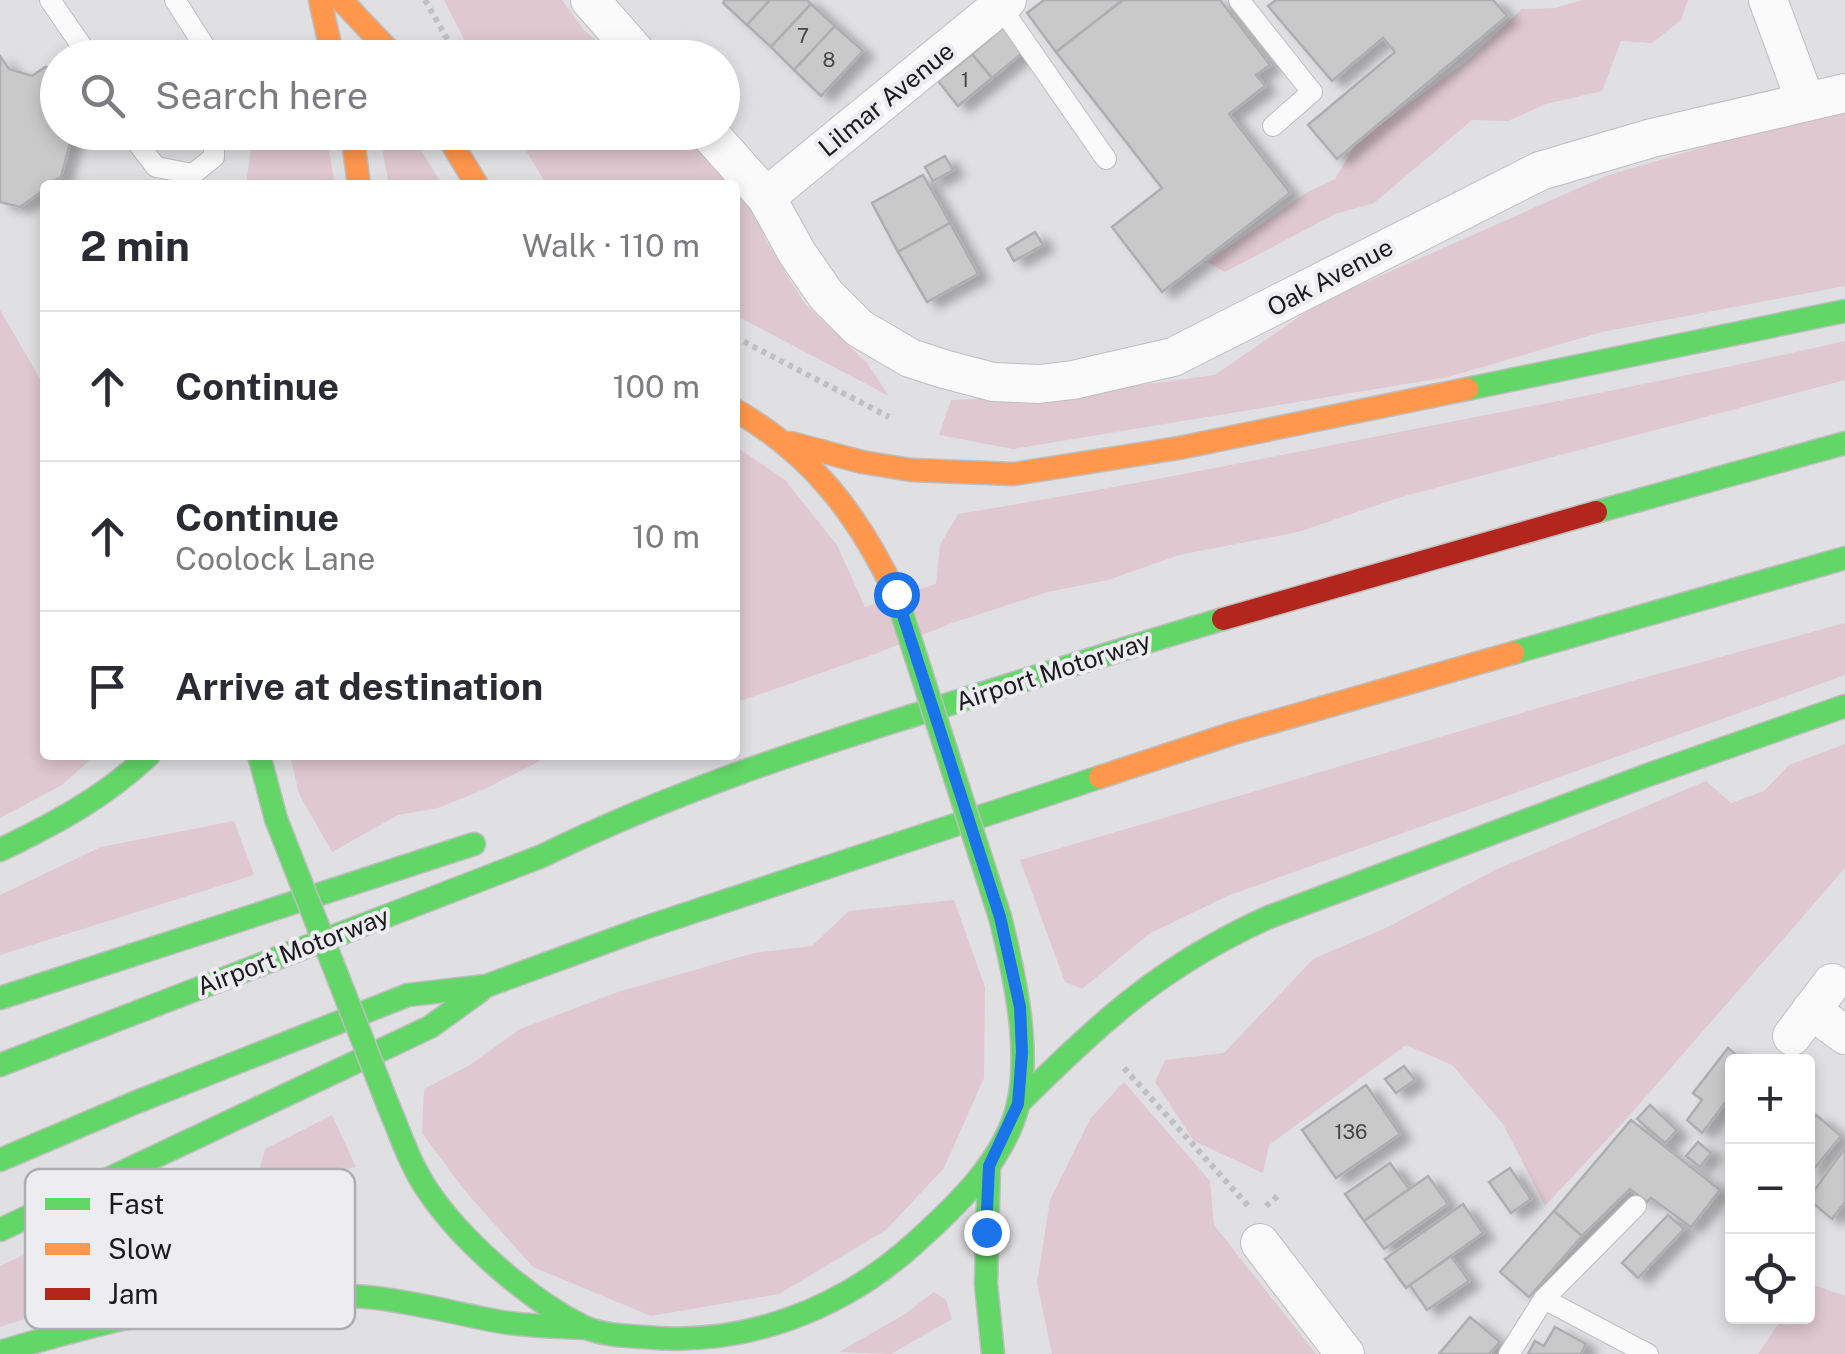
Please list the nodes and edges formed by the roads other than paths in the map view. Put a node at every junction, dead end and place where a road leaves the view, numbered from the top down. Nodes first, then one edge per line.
1 (50, 0) edge
2 (175, 0) edge
3 (320, 0) edge
4 (341, 0) edge
5 (590, 0) edge
6 (1239, 0) edge
7 (1768, 0) edge
8 (1003, 3) edge
9 (78, 40) edge
10 (201, 40) edge
11 (330, 40) edge
12 (379, 40) edge
13 (625, 40) edge
14 (1845, 93) edge
15 (1805, 100) junction
16 (1273, 126) dead end
17 (143, 150) edge
18 (214, 150) edge
19 (354, 150) edge
20 (456, 150) edge
21 (724, 150) edge
22 (1106, 159) dead end
23 (358, 180) edge
24 (474, 180) edge
25 (766, 197) junction
26 (1845, 311) edge
27 (740, 413) edge
28 (1845, 443) edge
29 (790, 444) junction
30 (1845, 558) edge
31 (1845, 706) edge
32 (143, 760) edge
33 (260, 760) edge
34 (609, 821) junction
35 (560, 824) dead end
36 (493, 838) dead end
37 (0, 850) edge
38 (486, 986) junction
39 (0, 998) edge
40 (1812, 1010) dead end
41 (1845, 1035) edge
42 (0, 1065) edge
43 (1018, 1104) junction
44 (0, 1160) edge
45 (989, 1166) junction
46 (131, 1169) edge
47 (1636, 1206) dead end
48 (25, 1218) edge
49 (0, 1230) edge
50 (1260, 1243) dead end
51 (355, 1298) edge
52 (1544, 1299) junction
53 (588, 1328) junction
54 (80, 1329) edge
55 (664, 1343) junction
56 (0, 1352) edge
57 (706, 1354) edge
58 (992, 1354) edge
59 (1345, 1354) edge
60 (1510, 1354) edge
61 (1648, 1354) edge

1 - 9 lane
2 - 10 lane
3 - 11 main road
4 - 12 main road
5 - 13 street
6 - 16 lane
7 - 15 street
8 - 22 lane
8 - 25 street, Lilmar Avenue
14 - 15 street, Oak Avenue
15 - 25 street, Oak Avenue
17 - 18 lane
19 - 23 main road
20 - 24 main road
21 - 25 street, Oak Avenue
26 - 29 main road
27 - 29 main road
28 - 34 main road, Airport Motorway
29 - 43 main road, bridge
30 - 38 main road
31 - 43 main road
32 - 37 main road
33 - 53 main road, bridge
34 - 35 main road
34 - 42 main road, Airport Motorway
36 - 39 main road
38 - 44 main road
38 - 46 main road
40 - 41 street
43 - 45 main road
45 - 55 main road
45 - 58 main road
47 - 52 lane
48 - 49 main road
50 - 59 street
51 - 53 main road
52 - 60 lane
52 - 61 lane
53 - 55 main road
54 - 56 main road
55 - 57 main road

